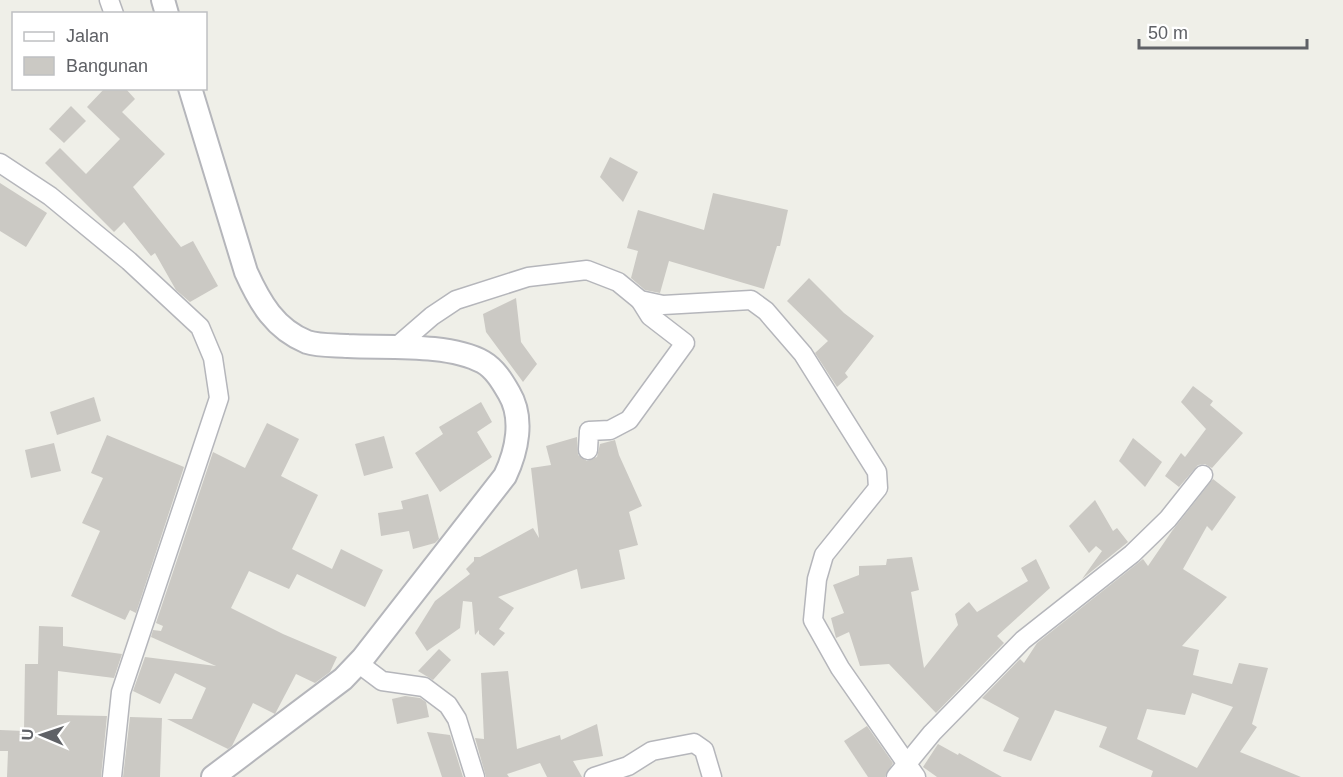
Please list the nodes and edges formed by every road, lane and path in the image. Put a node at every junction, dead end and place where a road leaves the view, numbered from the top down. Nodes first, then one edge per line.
1 (191, 90) edge
2 (0, 163) edge
3 (640, 300) junction
4 (395, 348) junction
5 (588, 450) dead end
6 (1203, 475) dead end
7 (358, 663) junction
8 (906, 773) edge
9 (112, 777) edge
10 (213, 777) edge
11 (475, 777) edge
12 (594, 777) edge
13 (712, 777) edge

1 - 4 street
2 - 9 street
3 - 4 street
3 - 5 street
3 - 8 street
4 - 7 street
6 - 8 street
7 - 10 street
7 - 11 street
12 - 13 street

